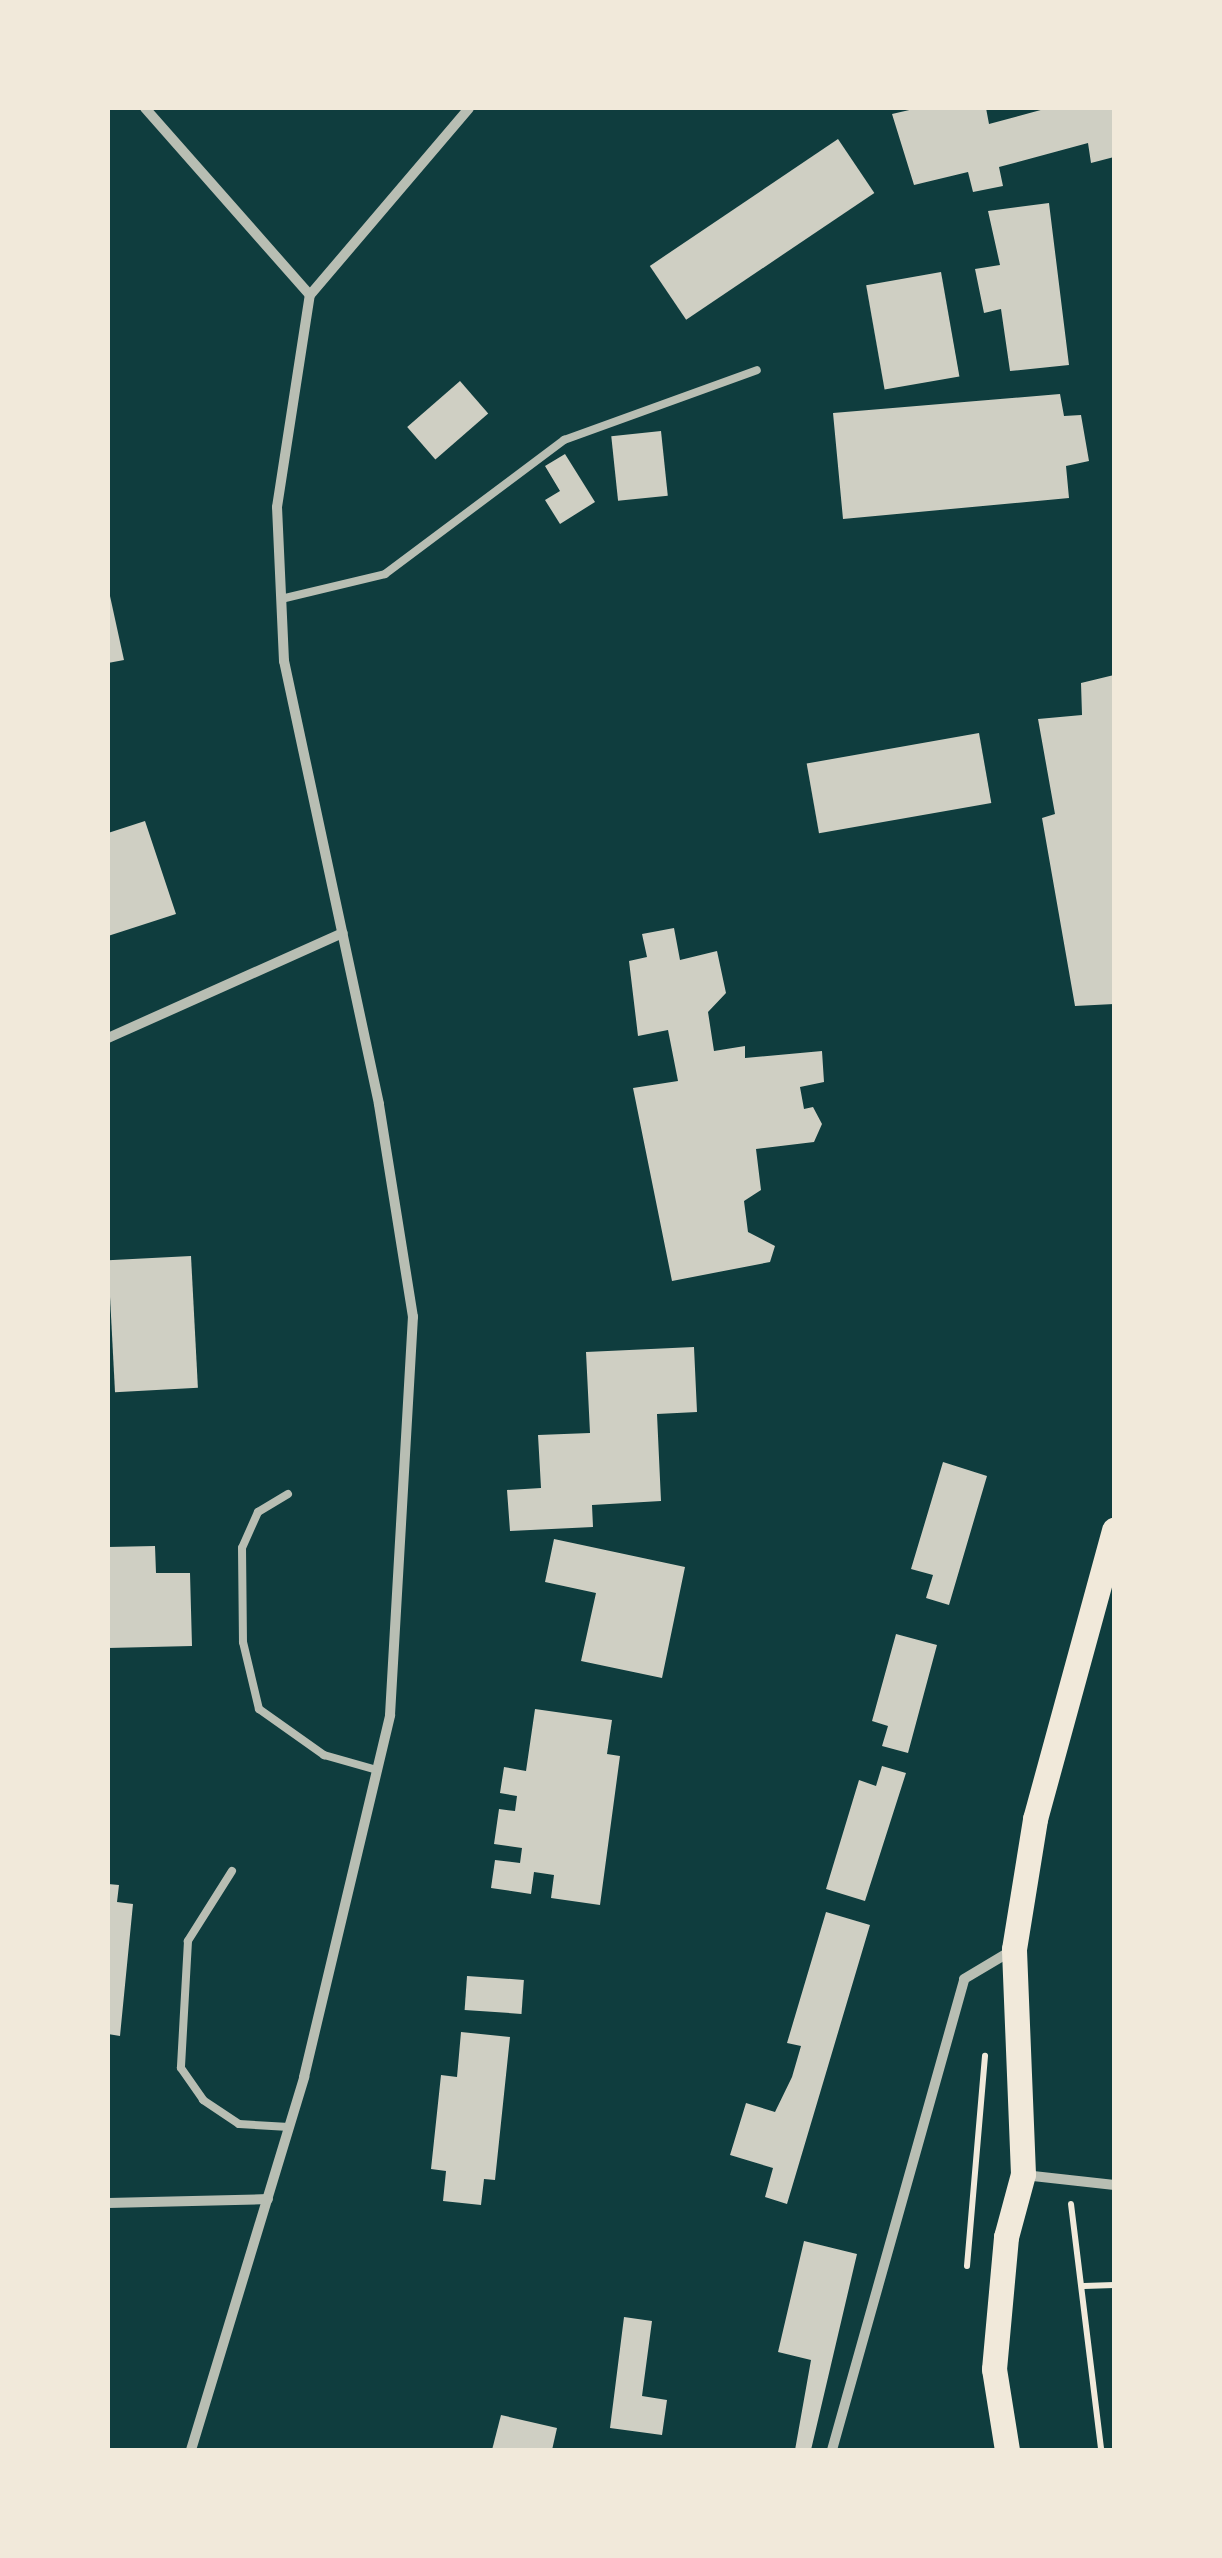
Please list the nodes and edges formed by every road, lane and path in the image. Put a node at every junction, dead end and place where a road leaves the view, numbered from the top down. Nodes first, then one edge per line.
1 (145, 108) edge
2 (469, 108) edge
3 (310, 295) junction
4 (757, 370) dead end
5 (281, 599) junction
6 (344, 932) junction
7 (108, 1038) edge
8 (288, 1494) dead end
9 (1114, 1530) edge
10 (377, 1770) junction
11 (232, 1871) dead end
12 (1014, 1949) junction
13 (1014, 2030) junction
14 (289, 2127) junction
15 (1024, 2174) junction
16 (1066, 2180) junction
17 (1114, 2185) edge
18 (268, 2199) junction
19 (108, 2203) edge
20 (969, 2281) dead end
21 (1114, 2285) edge
22 (1084, 2286) junction
23 (191, 2450) edge
24 (832, 2450) edge
25 (1007, 2450) edge
26 (1101, 2450) edge

1 - 3 street
2 - 3 street
3 - 5 street
4 - 5 lane
5 - 6 street
6 - 7 street
6 - 10 street
8 - 10 lane
9 - 12 main road
10 - 14 street
11 - 14 lane
12 - 13 main road
12 - 24 street
13 - 15 main road
13 - 20 path
14 - 18 street
15 - 16 street
15 - 25 main road
16 - 17 street
16 - 22 path
18 - 19 street
18 - 23 street
21 - 22 path
22 - 26 path

